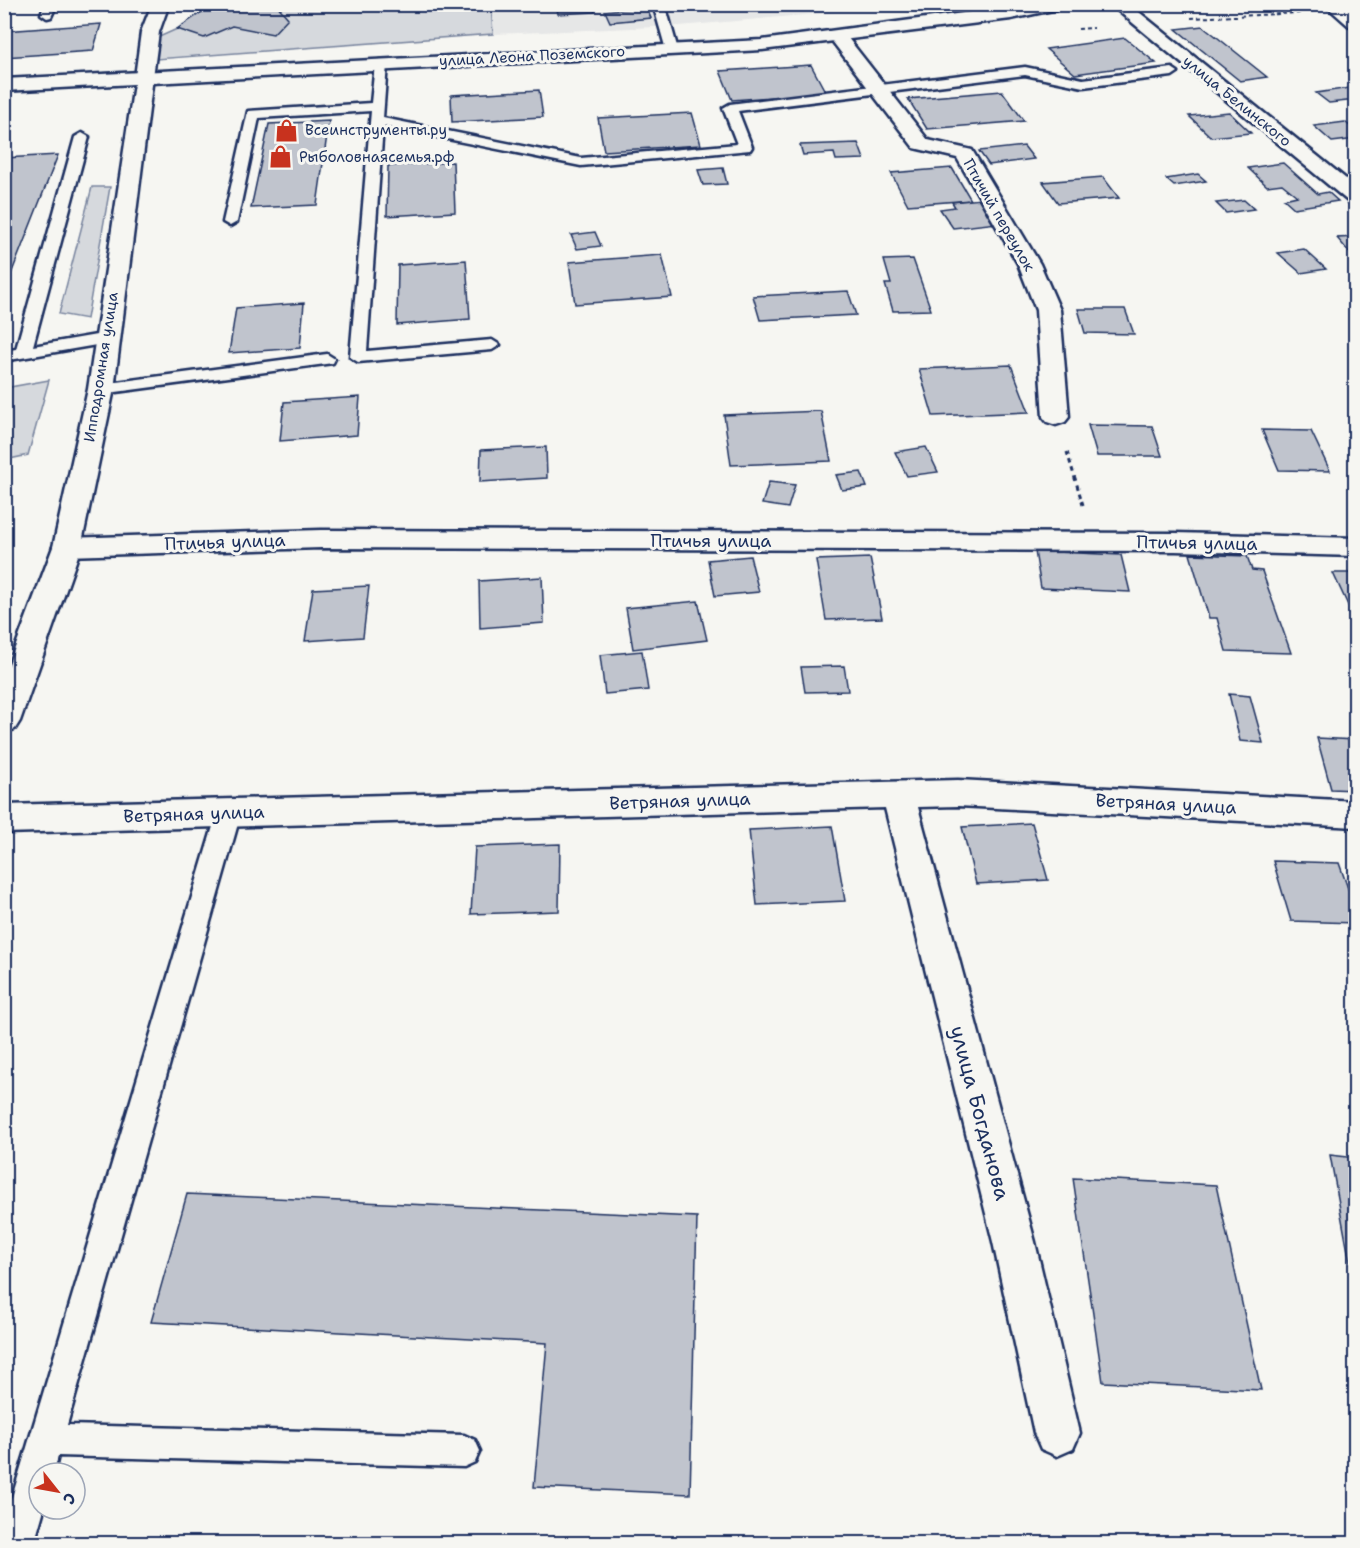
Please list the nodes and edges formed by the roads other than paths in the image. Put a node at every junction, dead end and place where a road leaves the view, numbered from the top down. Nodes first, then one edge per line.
1 (161, 4) edge
2 (659, 4) edge
3 (1056, 4) edge
4 (1119, 4) edge
5 (1332, 4) edge
6 (1356, 23) edge
7 (838, 37) junction
8 (672, 50) junction
9 (381, 64) junction
10 (1172, 72) dead end
11 (144, 77) junction
12 (4, 85) edge
13 (881, 90) junction
14 (377, 114) junction
15 (82, 137) dead end
16 (1356, 198) edge
17 (230, 222) dead end
18 (108, 338) junction
19 (492, 345) dead end
20 (22, 352) junction
21 (4, 356) edge
22 (327, 359) dead end
23 (101, 389) junction
24 (1056, 417) road end
25 (67, 547) junction
26 (1356, 548) edge
27 (4, 721) edge
28 (898, 795) junction
29 (229, 813) junction
30 (1356, 814) edge
31 (4, 819) edge
32 (1057, 1433) dead end
33 (47, 1440) junction
34 (464, 1451) dead end
35 (4, 1541) edge

1 - 11 street, Ипподромная улица
2 - 8 lane
3 - 7 street, улица Леона Поземского
4 - 16 street, улица Белинского
5 - 6 street
7 - 8 street, улица Леона Поземского
7 - 13 street, Птичий переулок
8 - 9 street, улица Леона Поземского
9 - 11 street, улица Леона Поземского
9 - 14 lane
10 - 13 lane
11 - 12 street, улица Леона Поземского
11 - 18 street, Ипподромная улица
13 - 14 lane
13 - 24 street, Птичий переулок
14 - 17 lane
14 - 19 lane
15 - 20 lane
18 - 20 lane
18 - 23 street, Ипподромная улица
20 - 21 lane
22 - 23 lane
23 - 25 street, Ипподромная улица
25 - 26 street, Птичья улица
25 - 27 street, Ипподромная улица
28 - 29 street, Ветряная улица
28 - 30 street, Ветряная улица
28 - 32 street, улица Богданова
29 - 31 street, Ветряная улица
29 - 33 lane
33 - 34 lane
33 - 35 lane

